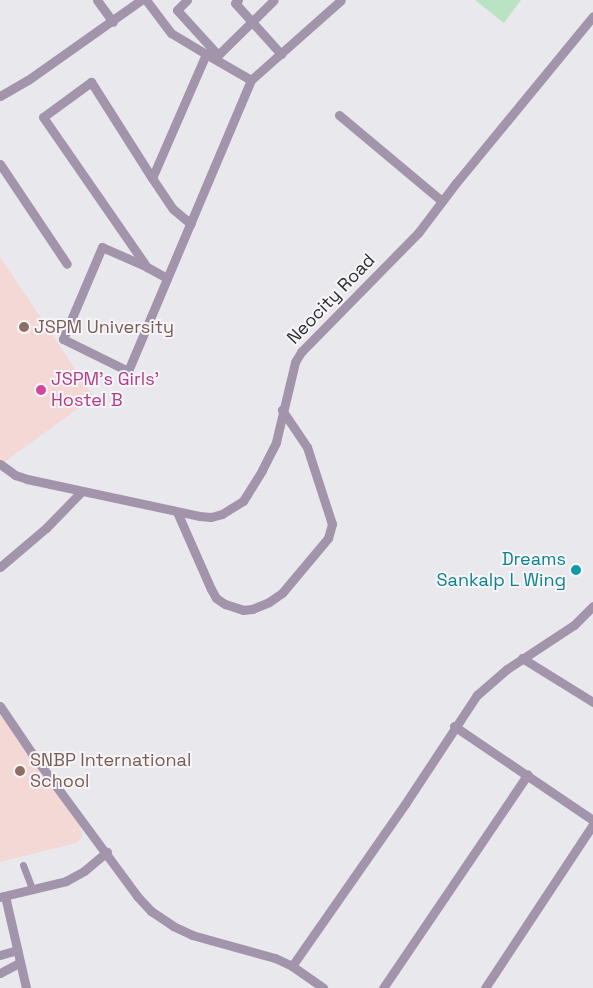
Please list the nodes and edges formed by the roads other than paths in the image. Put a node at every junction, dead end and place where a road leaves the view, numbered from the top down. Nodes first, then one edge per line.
1 (97, 0) edge
2 (141, 0) edge
3 (146, 0) edge
4 (187, 0) edge
5 (274, 0) edge
6 (341, 0) edge
7 (235, 1) edge
8 (593, 16) edge
9 (113, 22) junction
10 (251, 22) junction
11 (206, 54) junction
12 (281, 54) junction
13 (216, 57) junction
14 (251, 80) junction
15 (1, 92) edge
16 (339, 115) dead end
17 (0, 164) edge
18 (152, 178) junction
19 (442, 201) junction
20 (191, 224) junction
21 (67, 264) dead end
22 (147, 267) junction
23 (167, 278) junction
24 (282, 410) junction
25 (0, 464) edge
26 (81, 492) junction
27 (177, 512) junction
28 (0, 567) edge
29 (593, 606) edge
30 (522, 658) junction
31 (593, 702) edge
32 (0, 706) edge
33 (454, 726) junction
34 (528, 774) junction
35 (593, 820) edge
36 (593, 824) edge
37 (106, 852) junction
38 (23, 865) dead end
39 (32, 890) junction
40 (3, 896) edge
41 (17, 950) junction
42 (0, 955) edge
43 (19, 963) junction
44 (292, 966) junction
45 (0, 973) edge
46 (26, 988) edge
47 (323, 988) edge
48 (383, 988) edge
49 (485, 988) edge

1 - 9 street
2 - 9 street
3 - 11 street
4 - 13 street
5 - 10 street
6 - 12 street
7 - 10 street
8 - 19 street, Neocity Road
9 - 15 street
10 - 12 street
10 - 13 street
11 - 13 street
11 - 18 street
12 - 14 street
13 - 14 street
14 - 20 street
16 - 19 street
17 - 21 street
18 - 20 street
18 - 22 street
19 - 24 street, Neocity Road
20 - 23 street
22 - 23 street
22 - 23 street
24 - 27 street, Neocity Road
24 - 27 street
25 - 26 street, Neocity Road
26 - 27 street, Neocity Road
26 - 28 street
29 - 30 street
30 - 31 street
30 - 33 street
32 - 37 street
33 - 34 street
33 - 44 street
34 - 35 street
34 - 48 street
36 - 49 street
37 - 39 street
37 - 44 street
38 - 39 street
39 - 40 street
40 - 41 street
41 - 42 street
41 - 43 street
43 - 45 street
43 - 46 street
44 - 47 street

